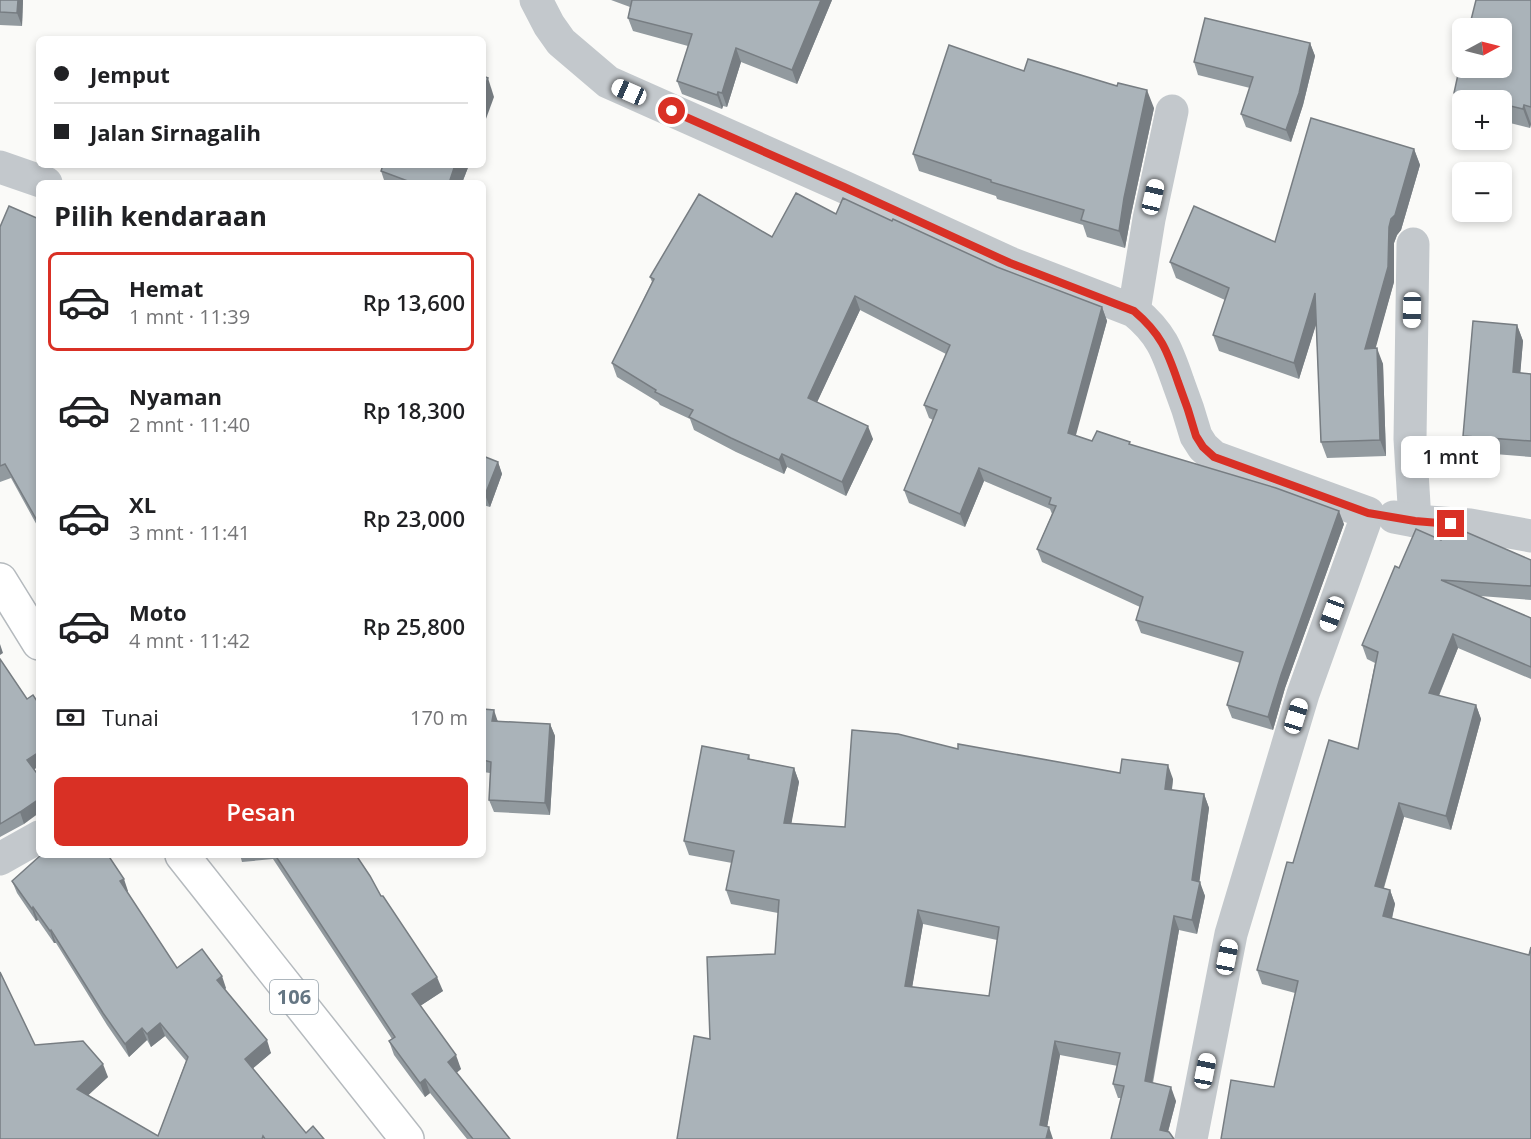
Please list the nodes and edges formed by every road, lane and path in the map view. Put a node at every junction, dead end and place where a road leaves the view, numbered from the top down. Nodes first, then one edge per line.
1 (536, 0) edge
2 (1172, 111) dead end
3 (0, 167) edge
4 (37, 180) edge
5 (1413, 244) dead end
6 (1134, 311) junction
7 (1368, 513) junction
8 (1415, 521) junction
9 (1531, 536) edge
10 (0, 580) edge
11 (36, 638) edge
12 (36, 839) edge
13 (184, 858) edge
14 (0, 859) edge
15 (407, 1139) edge
16 (1191, 1139) edge

1 - 6 street
2 - 6 street
3 - 4 street
5 - 8 street
6 - 7 street
7 - 8 street
7 - 16 street
8 - 9 street
10 - 11 main road
12 - 14 street
13 - 15 main road, 106

